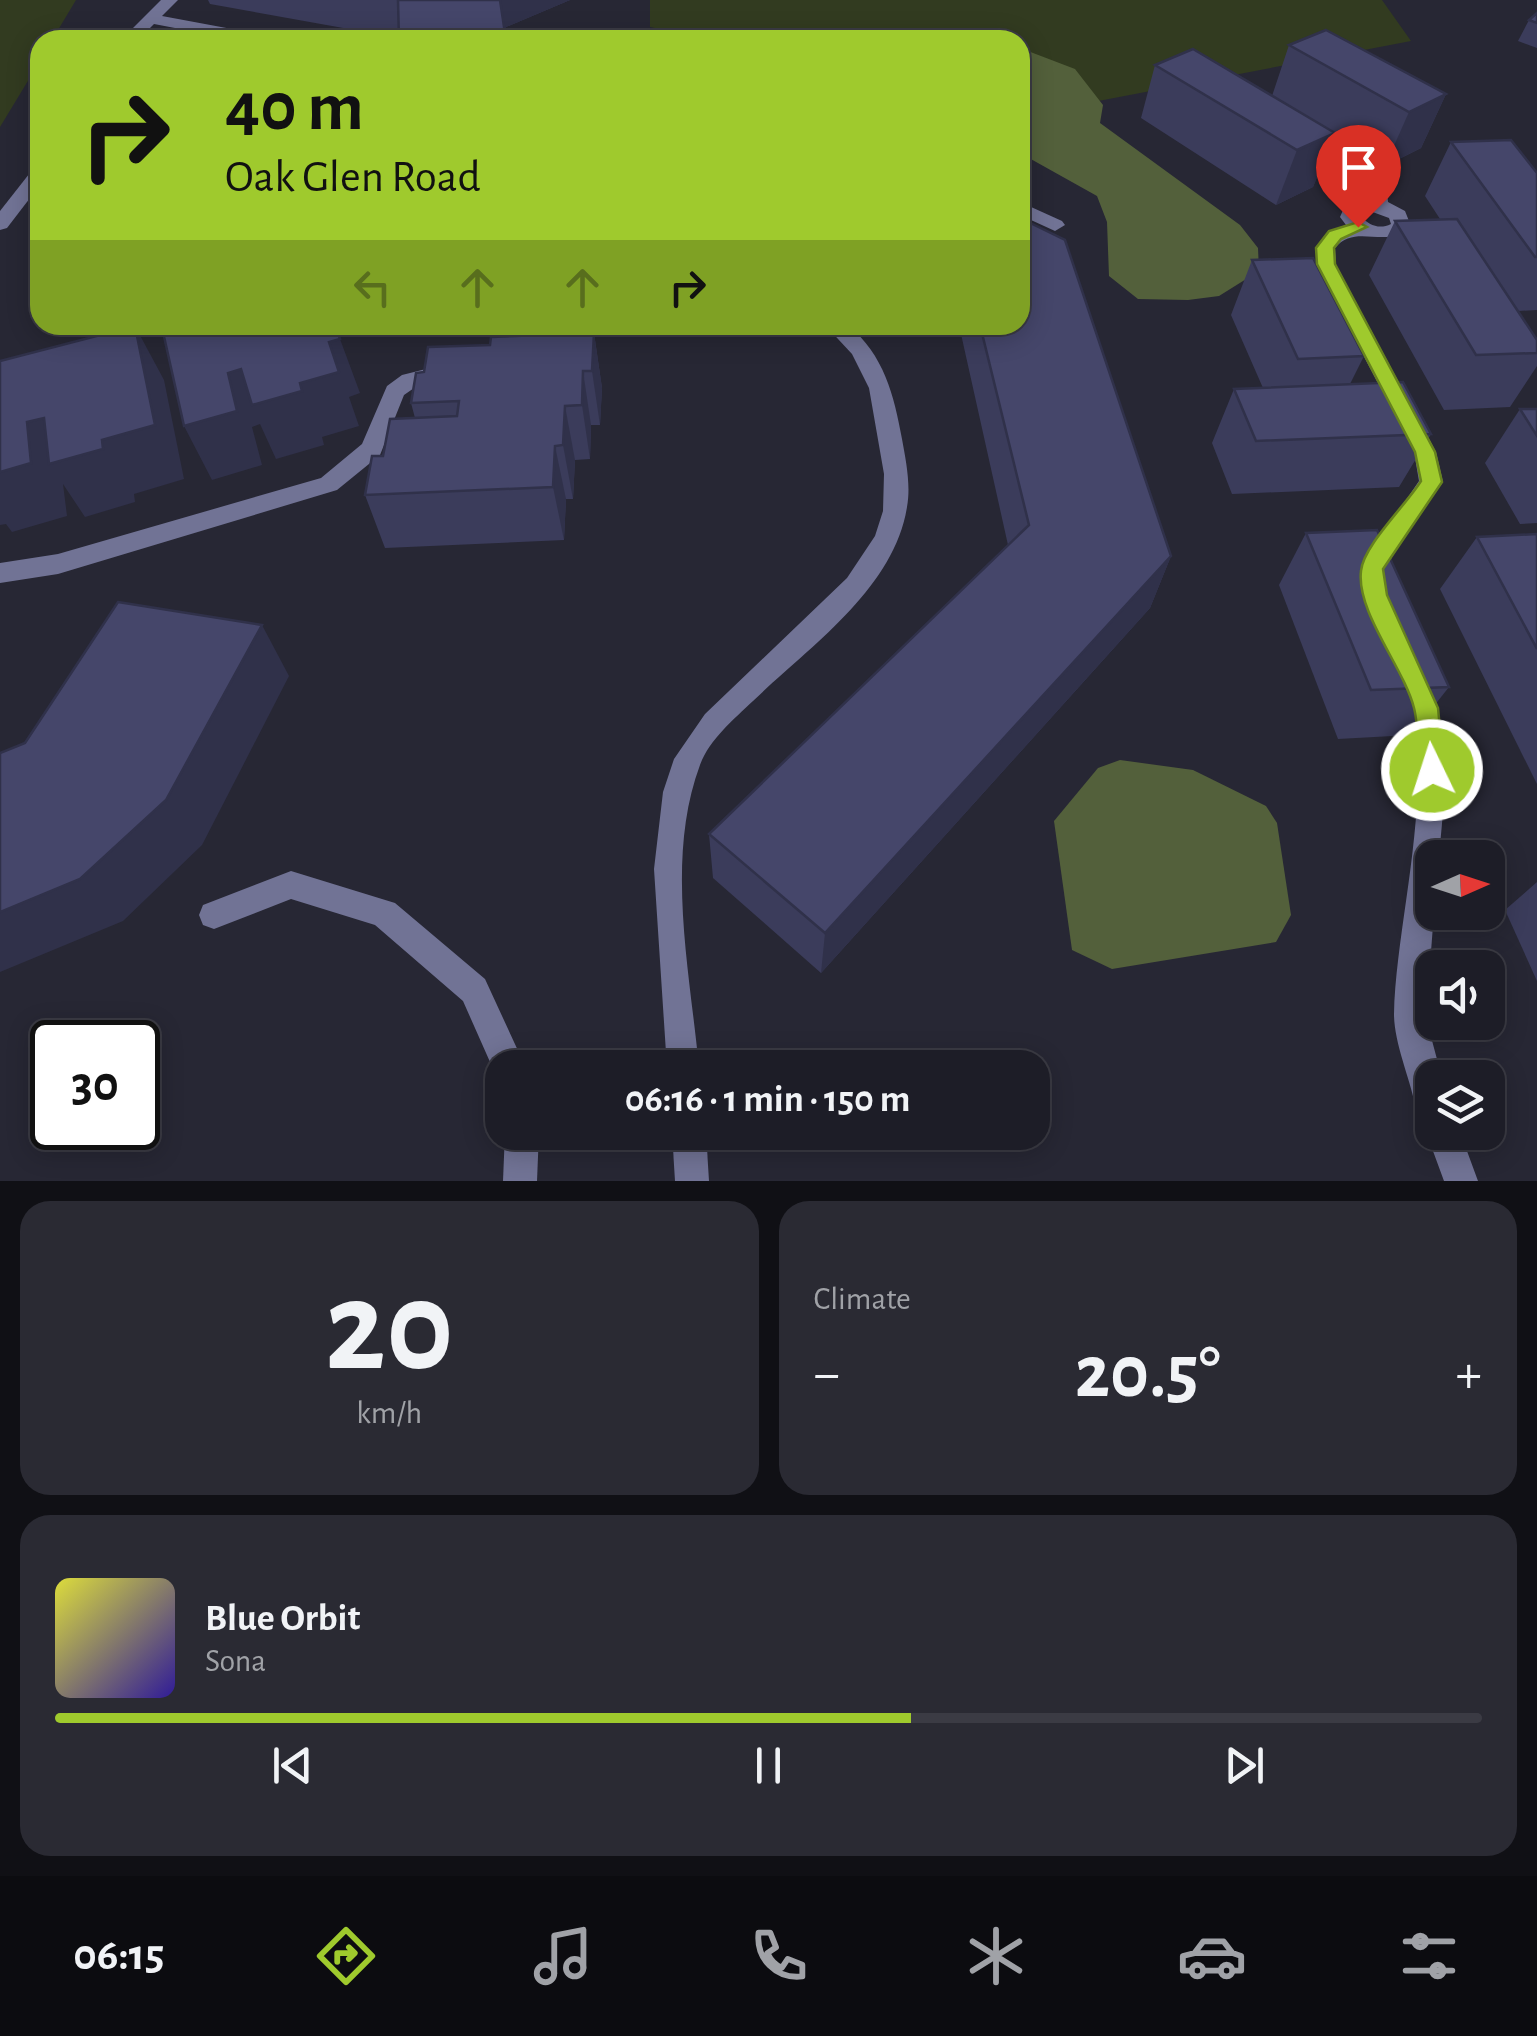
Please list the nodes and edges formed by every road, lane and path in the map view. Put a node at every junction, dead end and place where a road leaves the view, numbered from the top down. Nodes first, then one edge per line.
1 (170, 0) edge
2 (150, 19) junction
3 (138, 30) edge
4 (210, 30) edge
5 (1284, 123) edge
6 (30, 185) edge
7 (1378, 206) junction
8 (1030, 213) edge
9 (0, 224) edge
10 (1055, 225) dead end
11 (1358, 227) junction
12 (559, 335) edge
13 (848, 335) edge
14 (504, 358) edge
15 (470, 366) edge
16 (0, 573) edge
17 (1375, 595) edge
18 (1404, 660) edge
19 (214, 915) dead end
20 (502, 1050) edge
21 (683, 1050) edge
22 (1421, 1060) edge
23 (521, 1150) edge
24 (690, 1150) edge
25 (1450, 1150) edge
26 (520, 1181) edge
27 (692, 1181) edge
28 (1461, 1181) edge

1 - 2 street
2 - 3 street
2 - 4 street
5 - 7 street
6 - 9 street
7 - 11 street
7 - 11 street
8 - 10 street
11 - 17 street
12 - 14 street
13 - 21 street
15 - 16 street
18 - 22 street
19 - 20 street
23 - 26 street
24 - 27 street
25 - 28 street

